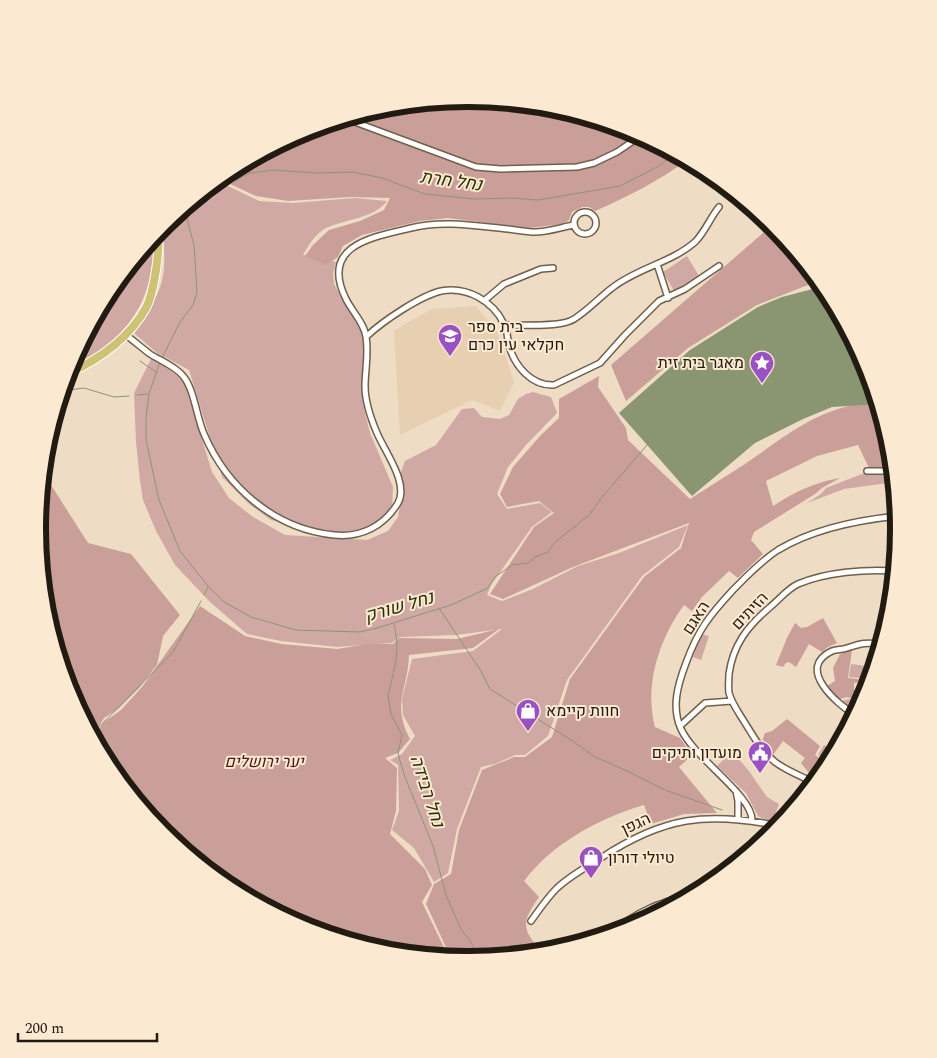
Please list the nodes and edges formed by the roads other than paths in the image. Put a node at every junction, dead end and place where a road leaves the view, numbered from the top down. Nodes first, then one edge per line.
1 (355, 122) edge
2 (634, 141) edge
3 (720, 207) dead end
4 (574, 225) junction
5 (158, 243) edge
6 (657, 264) junction
7 (719, 266) dead end
8 (554, 268) dead end
9 (668, 298) junction
10 (485, 300) junction
11 (505, 324) junction
12 (126, 335) junction
13 (366, 336) junction
14 (77, 369) edge
15 (867, 471) dead end
16 (887, 471) edge
17 (891, 517) edge
18 (888, 571) edge
19 (874, 644) edge
20 (732, 701) junction
21 (849, 711) edge
22 (680, 726) junction
23 (808, 780) edge
24 (736, 791) junction
25 (738, 818) junction
26 (752, 820) junction
27 (771, 824) edge
28 (660, 905) edge
29 (629, 919) edge
30 (530, 921) dead end

1 - 2 street
3 - 6 street
4 - 4 street
4 - 13 street
5 - 12 main road
6 - 9 street
6 - 11 street
7 - 9 street
8 - 10 street
9 - 11 street
10 - 11 street
10 - 13 street
12 - 13 street
12 - 14 main road
15 - 16 street
17 - 22 street, האגם
18 - 20 street, הזיתים
19 - 21 street
20 - 22 street
20 - 23 street, הזיתים
22 - 24 street, האגם
24 - 25 street
24 - 26 street, האגם
25 - 26 street, הגפן
25 - 30 street, הגפן
26 - 27 street, הגפן
28 - 29 street

